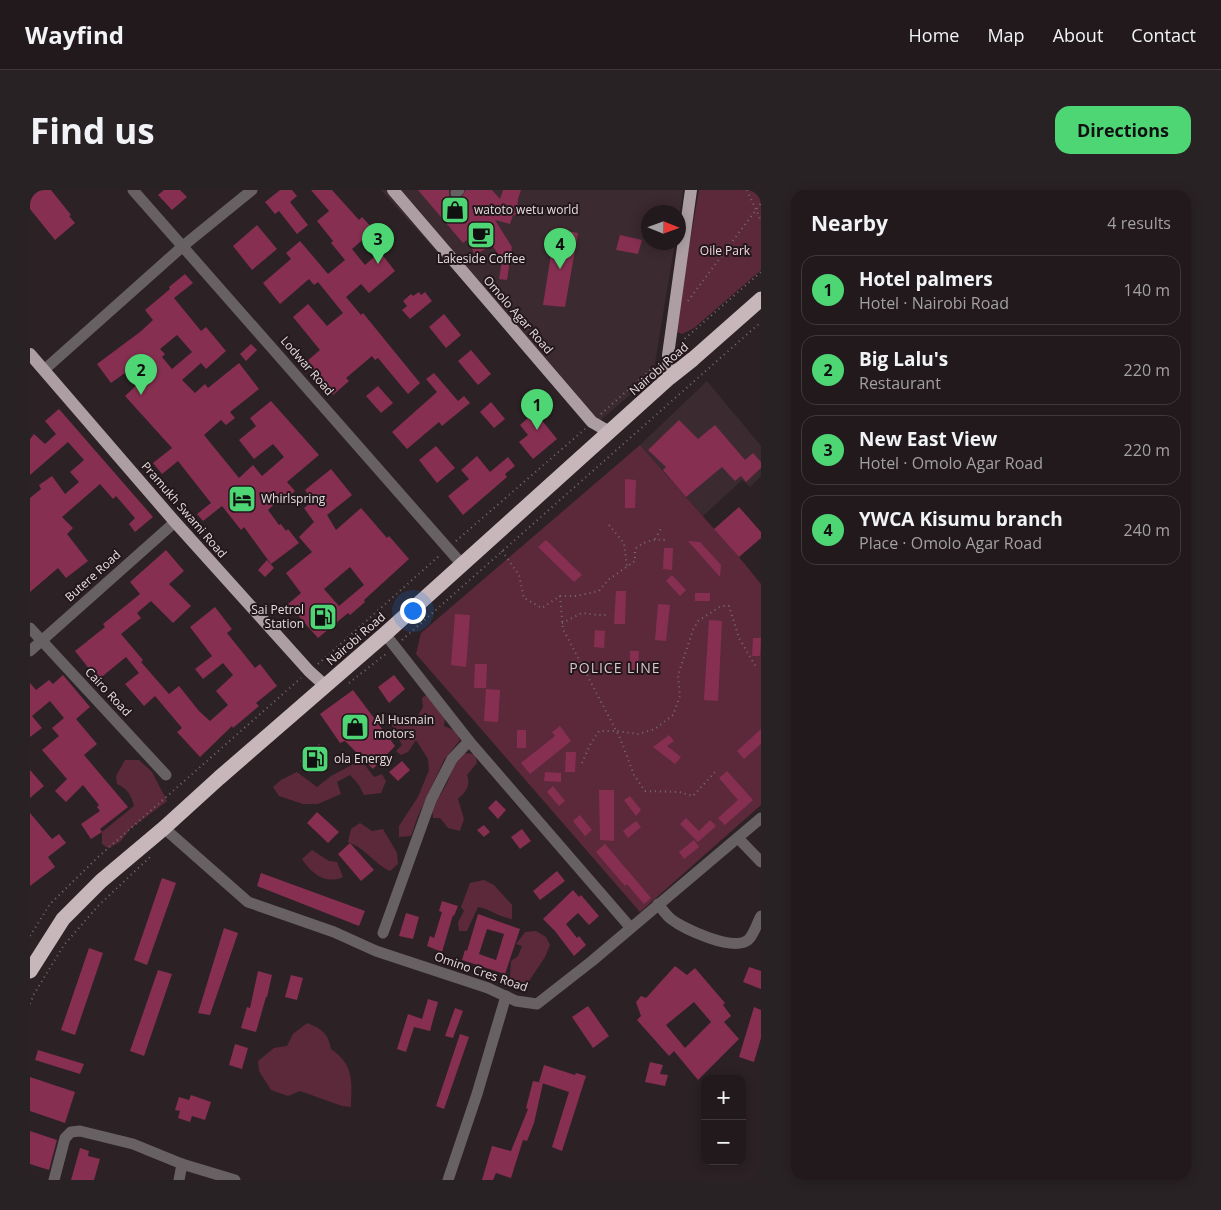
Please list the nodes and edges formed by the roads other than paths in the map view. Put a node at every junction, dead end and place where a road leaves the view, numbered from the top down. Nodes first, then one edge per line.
1 (134, 190) edge
2 (252, 190) edge
3 (393, 190) edge
4 (691, 190) edge
5 (183, 246) junction
6 (761, 298) edge
7 (30, 354) edge
8 (44, 370) junction
9 (669, 376) junction
10 (606, 430) junction
11 (175, 522) junction
12 (459, 561) junction
13 (30, 628) edge
14 (385, 634) junction
15 (41, 641) junction
16 (30, 651) edge
17 (315, 676) junction
18 (469, 741) junction
19 (166, 775) dead end
20 (761, 818) edge
21 (164, 828) junction
22 (738, 838) junction
23 (761, 862) edge
24 (658, 904) junction
25 (761, 916) edge
26 (630, 927) junction
27 (383, 933) dead end
28 (30, 967) edge
29 (30, 971) edge
30 (506, 996) junction
31 (182, 1164) junction
32 (54, 1180) edge
33 (179, 1180) edge
34 (235, 1180) edge
35 (448, 1180) edge

1 - 5 street, Lodwar Road
2 - 5 street
3 - 10 main road, Omolo Agar Road
4 - 9 main road
5 - 8 street
5 - 12 street, Lodwar Road
6 - 9 highway, Nairobi Road
6 - 14 highway, Nairobi Road
7 - 8 main road, Pramukh Swami Road
8 - 11 main road, Pramukh Swami Road
9 - 10 highway, Nairobi Road
10 - 12 highway, Nairobi Road
11 - 15 street, Butere Road
11 - 17 main road, Pramukh Swami Road
12 - 17 highway, Nairobi Road
13 - 15 street, Cairo Road
14 - 18 street
14 - 21 highway, Nairobi Road
15 - 16 street, Butere Road
15 - 19 street, Cairo Road
17 - 28 highway, Nairobi Road
18 - 26 street
18 - 27 street
20 - 22 street, Omino Cres Road
21 - 29 highway, Nairobi Road
21 - 30 street, Omino Cres Road
22 - 23 street
22 - 24 street, Omino Cres Road
24 - 25 street
24 - 26 street, Omino Cres Road
26 - 30 street, Omino Cres Road
30 - 35 street
31 - 32 street
31 - 33 street
31 - 34 street

